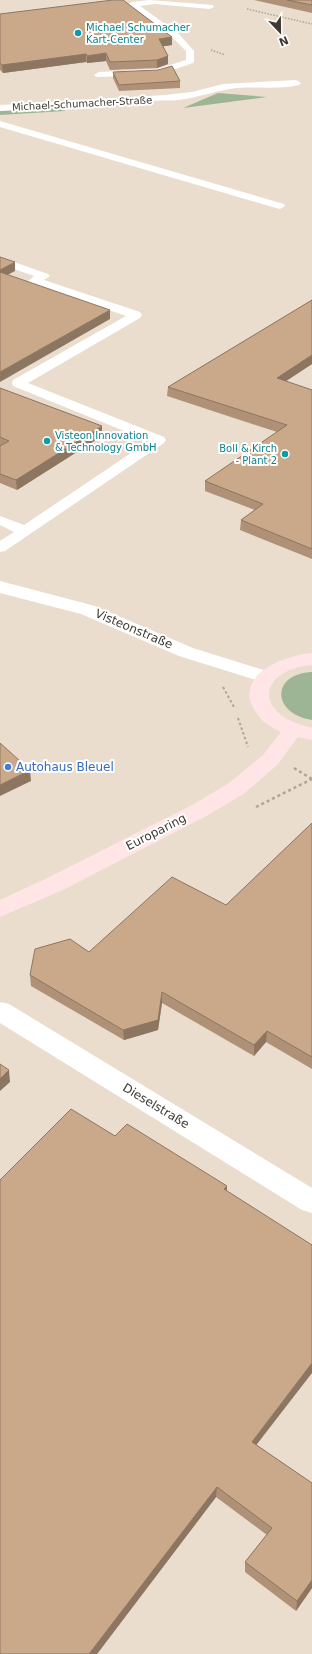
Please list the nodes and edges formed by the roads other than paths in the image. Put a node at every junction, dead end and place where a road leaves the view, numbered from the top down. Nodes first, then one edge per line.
1 (210, 7) dead end
2 (99, 75) dead end
3 (296, 83) dead end
4 (165, 98) joint
5 (0, 108) edge
6 (0, 124) edge
7 (280, 206) dead end
8 (0, 260) edge
9 (0, 520) edge
10 (24, 531) junction
11 (0, 548) edge
12 (0, 587) edge
13 (312, 659) edge
14 (266, 677) junction
15 (302, 732) edge
16 (0, 909) edge
17 (0, 1011) edge
18 (312, 1202) edge

1 - 2 lane
3 - 4 lane
4 - 5 street, Michael-Schumacher-Straße
6 - 7 lane
8 - 10 lane
9 - 10 lane
10 - 11 lane
12 - 14 street, Visteonstraße
13 - 14 street
14 - 15 street, Europaring
15 - 16 street, Europaring
17 - 18 street, Dieselstraße

